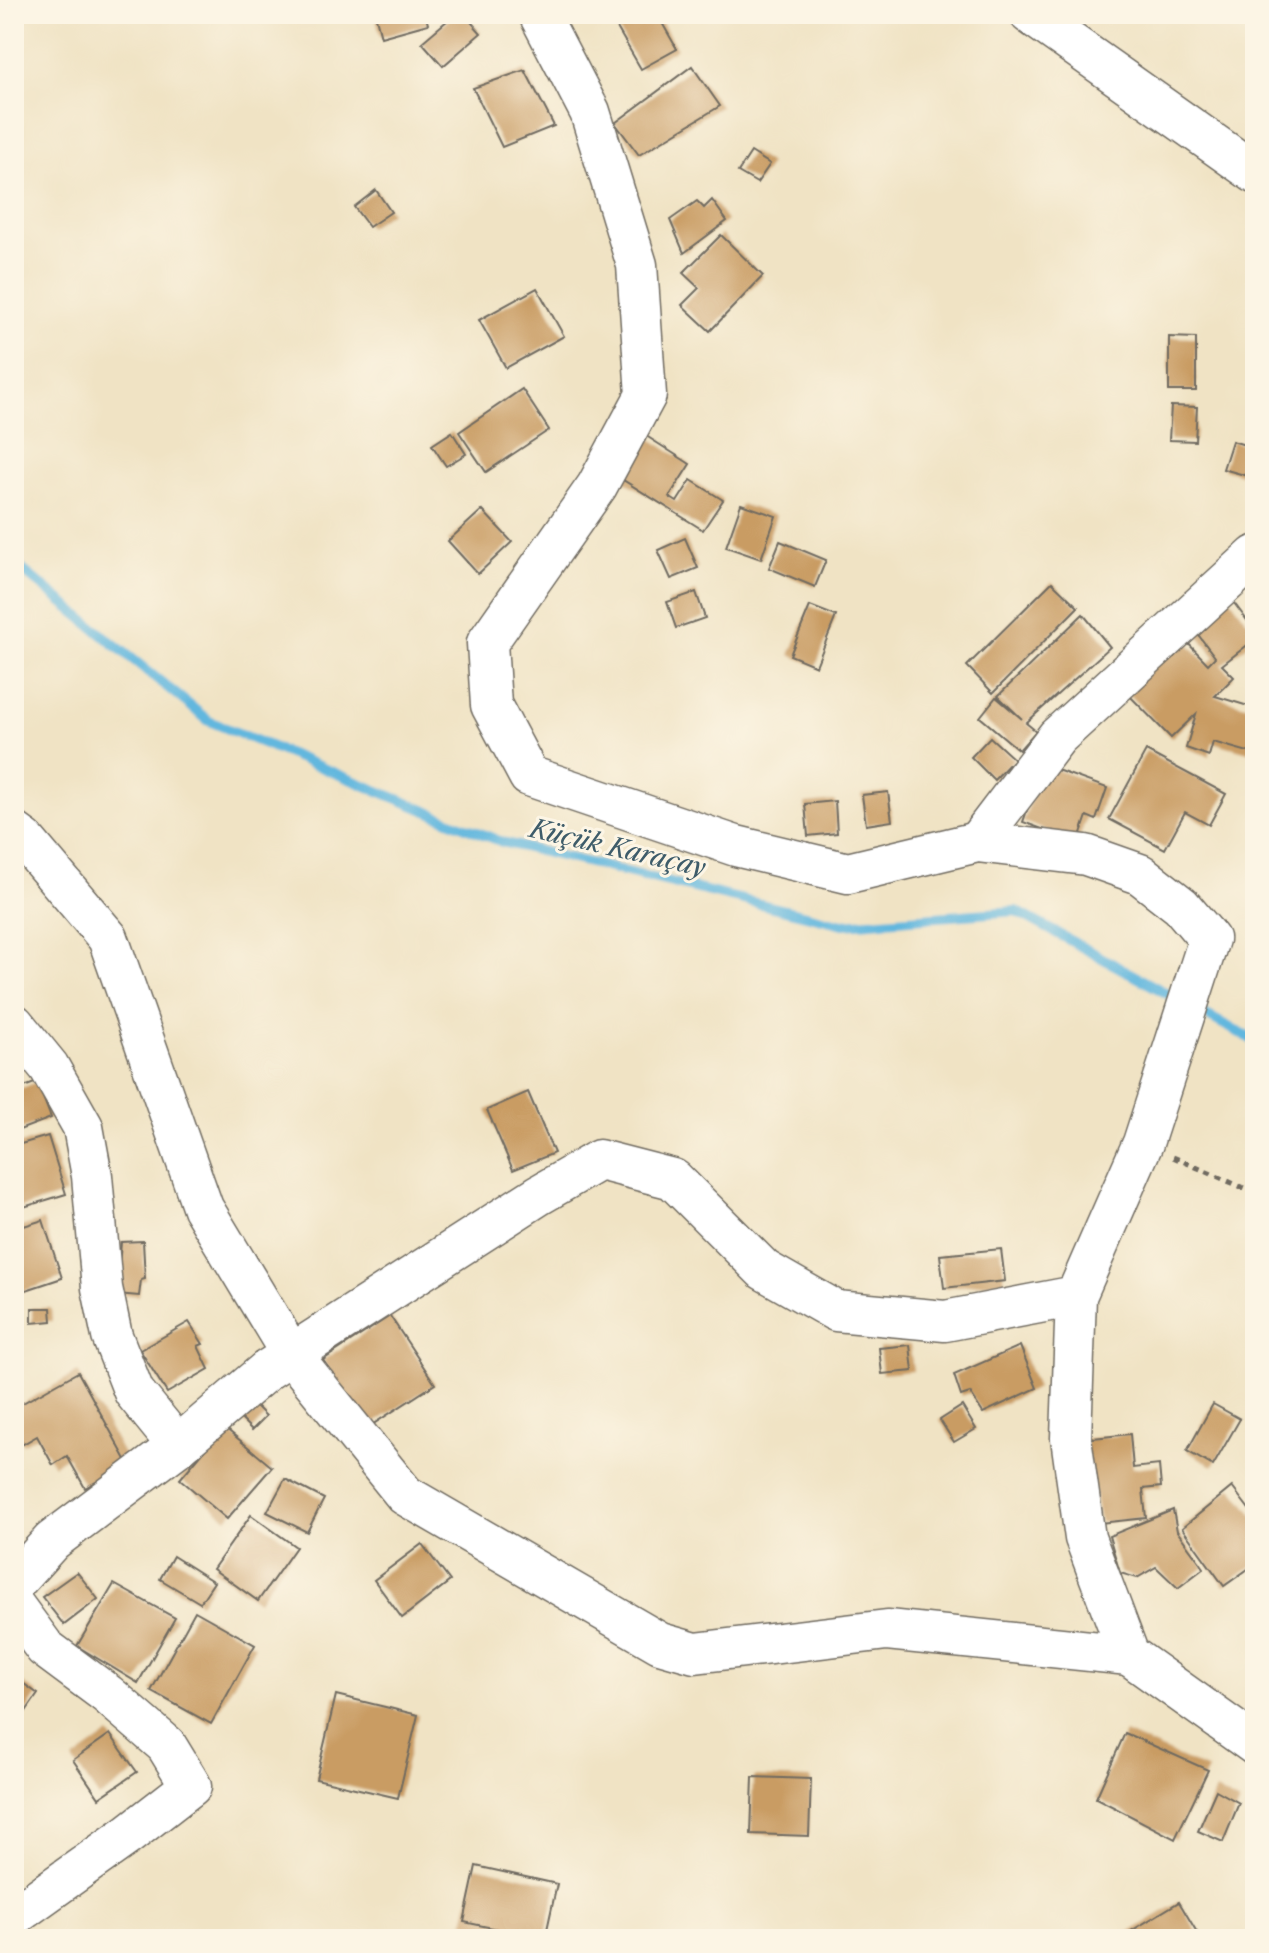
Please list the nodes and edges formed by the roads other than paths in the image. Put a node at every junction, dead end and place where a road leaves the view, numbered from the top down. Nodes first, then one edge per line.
1 (539, 14) edge
2 (1030, 14) edge
3 (1255, 173) edge
4 (1255, 556) edge
5 (14, 832) edge
6 (977, 842) junction
7 (14, 1024) edge
8 (1076, 1296) junction
9 (291, 1354) junction
10 (178, 1446) junction
11 (14, 1583) edge
12 (14, 1606) edge
13 (1129, 1655) junction
14 (1255, 1745) edge
15 (14, 1916) edge

1 - 6 street
2 - 3 street
4 - 6 street
5 - 9 street
6 - 8 street
7 - 10 street
8 - 9 street
8 - 13 street
9 - 10 street
9 - 13 street
10 - 11 street
12 - 15 street
13 - 14 street

